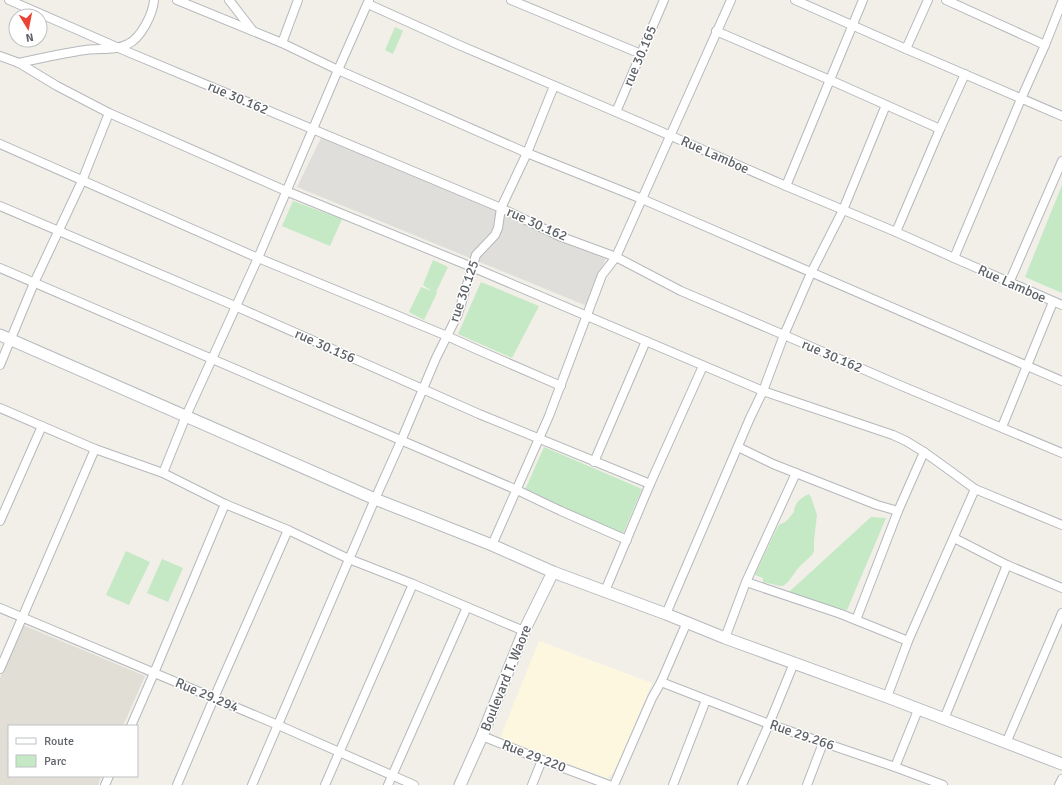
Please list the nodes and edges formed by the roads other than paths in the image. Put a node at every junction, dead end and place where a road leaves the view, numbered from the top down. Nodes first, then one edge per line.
1 (9, 0) edge
2 (154, 0) edge
3 (177, 0) edge
4 (229, 0) edge
5 (298, 0) edge
6 (511, 0) edge
7 (730, 0) edge
8 (796, 0) edge
9 (863, 0) edge
10 (928, 0) edge
11 (946, 0) edge
12 (661, 1) edge
13 (368, 2) edge
14 (1062, 2) edge
15 (852, 25) junction
16 (253, 31) junction
17 (716, 31) junction
18 (282, 43) junction
19 (1045, 46) junction
20 (118, 48) junction
21 (906, 50) junction
22 (641, 54) junction
23 (0, 56) edge
24 (19, 63) junction
25 (338, 70) junction
26 (965, 74) junction
27 (830, 80) junction
28 (554, 86) junction
29 (1021, 99) junction
30 (886, 105) junction
31 (616, 112) junction
32 (109, 113) junction
33 (1062, 116) edge
34 (313, 129) junction
35 (940, 129) junction
36 (670, 136) junction
37 (0, 144) edge
38 (527, 153) junction
39 (1062, 161) edge
40 (82, 181) junction
41 (786, 186) junction
42 (286, 191) junction
43 (642, 199) junction
44 (0, 206) edge
45 (501, 208) junction
46 (843, 210) junction
47 (58, 231) junction
48 (896, 232) junction
49 (616, 257) junction
50 (258, 258) junction
51 (954, 258) junction
52 (472, 266) junction
53 (0, 268) edge
54 (812, 273) junction
55 (34, 283) junction
56 (1009, 283) junction
57 (1053, 302) junction
58 (1062, 305) edge
59 (235, 306) junction
60 (587, 316) junction
61 (448, 336) junction
62 (784, 336) junction
63 (5, 337) edge
64 (646, 340) junction
65 (212, 358) junction
66 (0, 365) edge
67 (704, 366) junction
68 (1027, 366) junction
69 (1062, 381) edge
70 (561, 386) junction
71 (423, 389) junction
72 (763, 391) junction
73 (0, 408) edge
74 (186, 416) junction
75 (42, 426) junction
76 (1002, 427) junction
77 (539, 439) junction
78 (401, 441) junction
79 (738, 447) junction
80 (95, 449) junction
81 (924, 452) junction
82 (1062, 453) edge
83 (594, 462) junction
84 (163, 473) junction
85 (796, 473) junction
86 (650, 484) junction
87 (975, 489) junction
88 (517, 490) junction
89 (375, 499) junction
90 (225, 504) junction
91 (898, 511) junction
92 (0, 521) edge
93 (1062, 525) edge
94 (288, 530) junction
95 (954, 538) junction
96 (627, 540) junction
97 (492, 545) junction
98 (349, 558) junction
99 (1007, 565) junction
100 (553, 572) junction
101 (746, 582) junction
102 (412, 584) junction
103 (1062, 588) edge
104 (605, 591) junction
105 (467, 607) junction
106 (0, 608) edge
107 (1062, 613) edge
108 (666, 614) junction
109 (23, 618) junction
110 (856, 620) junction
111 (686, 622) junction
112 (524, 632) junction
113 (725, 638) junction
114 (908, 641) junction
115 (794, 663) junction
116 (0, 669) edge
117 (154, 673) junction
118 (661, 682) junction
119 (887, 697) junction
120 (214, 698) junction
121 (706, 700) junction
122 (918, 710) junction
123 (944, 719) junction
124 (769, 724) junction
125 (131, 725) edge
126 (278, 725) junction
127 (482, 736) junction
128 (1006, 742) junction
129 (823, 743) junction
130 (339, 752) junction
131 (542, 760) junction
132 (1062, 764) edge
133 (895, 767) junction
134 (392, 776) junction
135 (1062, 779) edge
136 (177, 785) edge
137 (252, 785) edge
138 (326, 785) edge
139 (388, 785) edge
140 (414, 785) edge
141 (460, 785) edge
142 (532, 785) edge
143 (609, 785) edge
144 (614, 785) edge
145 (673, 785) edge
146 (742, 785) edge
147 (807, 785) edge
148 (943, 785) edge
149 (1059, 785) edge

1 - 20 street, rue 30.162
2 - 20 street
3 - 16 street
4 - 16 street
5 - 18 street
6 - 22 street
7 - 17 street
8 - 15 street
9 - 15 street
10 - 21 street
11 - 19 street
12 - 22 street, rue 30.165
13 - 25 street
13 - 28 street, Rue Lamboe
14 - 19 street
15 - 21 street
15 - 27 street
16 - 18 street
17 - 27 street
17 - 36 street
18 - 25 street
19 - 29 street
20 - 24 street
20 - 34 street, rue 30.162
21 - 26 street
22 - 31 street, rue 30.165
23 - 24 street
24 - 32 street
25 - 34 street
25 - 38 street
26 - 29 street
26 - 35 street
27 - 30 street
27 - 41 street
28 - 31 street, Rue Lamboe
28 - 38 street, rue 30.125
29 - 33 street
29 - 51 street
30 - 35 street
30 - 46 street
31 - 36 street, Rue Lamboe
32 - 40 street
32 - 42 street
34 - 42 street
34 - 45 street, rue 30.162
35 - 48 street
36 - 41 street, Rue Lamboe
36 - 43 street
37 - 40 street
38 - 43 street
38 - 45 street, rue 30.125
39 - 56 street
40 - 47 street
40 - 50 street
41 - 46 street, Rue Lamboe
42 - 50 street
42 - 52 street
43 - 49 street
43 - 54 street
44 - 47 street, rue 30.156
45 - 49 street, rue 30.162
45 - 52 street, rue 30.125
46 - 48 street, Rue Lamboe
46 - 54 street
47 - 55 street
47 - 59 street, rue 30.156
48 - 51 street, Rue Lamboe
49 - 60 street
49 - 62 street, rue 30.162
50 - 59 street
50 - 61 street
51 - 56 street, Rue Lamboe
52 - 60 street
52 - 61 street, rue 30.125
53 - 55 street
54 - 62 street
54 - 68 street
55 - 63 street
55 - 65 street
56 - 57 street, Rue Lamboe
57 - 58 street, Rue Lamboe
57 - 68 street
59 - 65 street
59 - 71 street, rue 30.156
60 - 64 street
60 - 70 street
61 - 70 street
61 - 71 street, rue 30.125
62 - 72 street
62 - 76 street, rue 30.162
63 - 66 street
63 - 74 street
64 - 67 street
64 - 83 street
65 - 74 street
65 - 78 street
67 - 72 street
67 - 86 street
68 - 69 street
68 - 76 street
70 - 77 street
71 - 77 street, rue 30.156
71 - 78 street, rue 30.125
72 - 79 street
72 - 81 street
73 - 75 street
74 - 84 street
74 - 89 street
75 - 80 street
75 - 92 street
76 - 82 street, rue 30.162
77 - 83 street, rue 30.156
77 - 88 street
78 - 88 street
78 - 89 street, rue 30.125
79 - 85 street
79 - 108 street
80 - 84 street
80 - 109 street
81 - 87 street
81 - 91 street
83 - 86 street, rue 30.156
84 - 90 street
85 - 91 street
85 - 101 street
86 - 96 street
87 - 93 street
87 - 95 street
88 - 96 street
88 - 97 street
89 - 97 street
89 - 98 street, rue 30.125
90 - 94 street
90 - 117 street
91 - 110 street
94 - 98 street
94 - 120 street
95 - 99 street
95 - 114 street
96 - 104 street
97 - 100 street
98 - 102 street
98 - 126 street, rue 30.125
99 - 103 street
99 - 123 street
100 - 104 street
100 - 112 street, Boulevard T. Waore
101 - 110 street
101 - 113 street
102 - 105 street
102 - 130 street
104 - 108 street
105 - 112 street
105 - 134 street
106 - 109 street, Rue 29.294
107 - 128 street
108 - 111 street
109 - 116 street
109 - 117 street, Rue 29.294
110 - 114 street
111 - 113 street
111 - 118 street
112 - 127 street, Boulevard T. Waore
113 - 115 street
114 - 119 street
115 - 119 street
115 - 124 street
117 - 120 street, Rue 29.294
117 - 125 street
118 - 121 street, Rue 29.266
118 - 144 street
119 - 122 street
120 - 126 street, Rue 29.294
120 - 136 street
121 - 124 street, Rue 29.266
121 - 145 street
122 - 123 street
122 - 133 street
123 - 128 street
124 - 129 street, Rue 29.266
124 - 146 street
126 - 130 street, Rue 29.294
126 - 137 street, rue 30.125
127 - 131 street, Rue 29.220
127 - 141 street, Boulevard T. Waore
128 - 132 street
129 - 133 street, Rue 29.266
129 - 147 street
130 - 134 street, Rue 29.294
130 - 138 street
131 - 142 street
131 - 143 street, Rue 29.220
133 - 148 street, Rue 29.266
134 - 139 street
134 - 140 street, Rue 29.294
135 - 149 street

